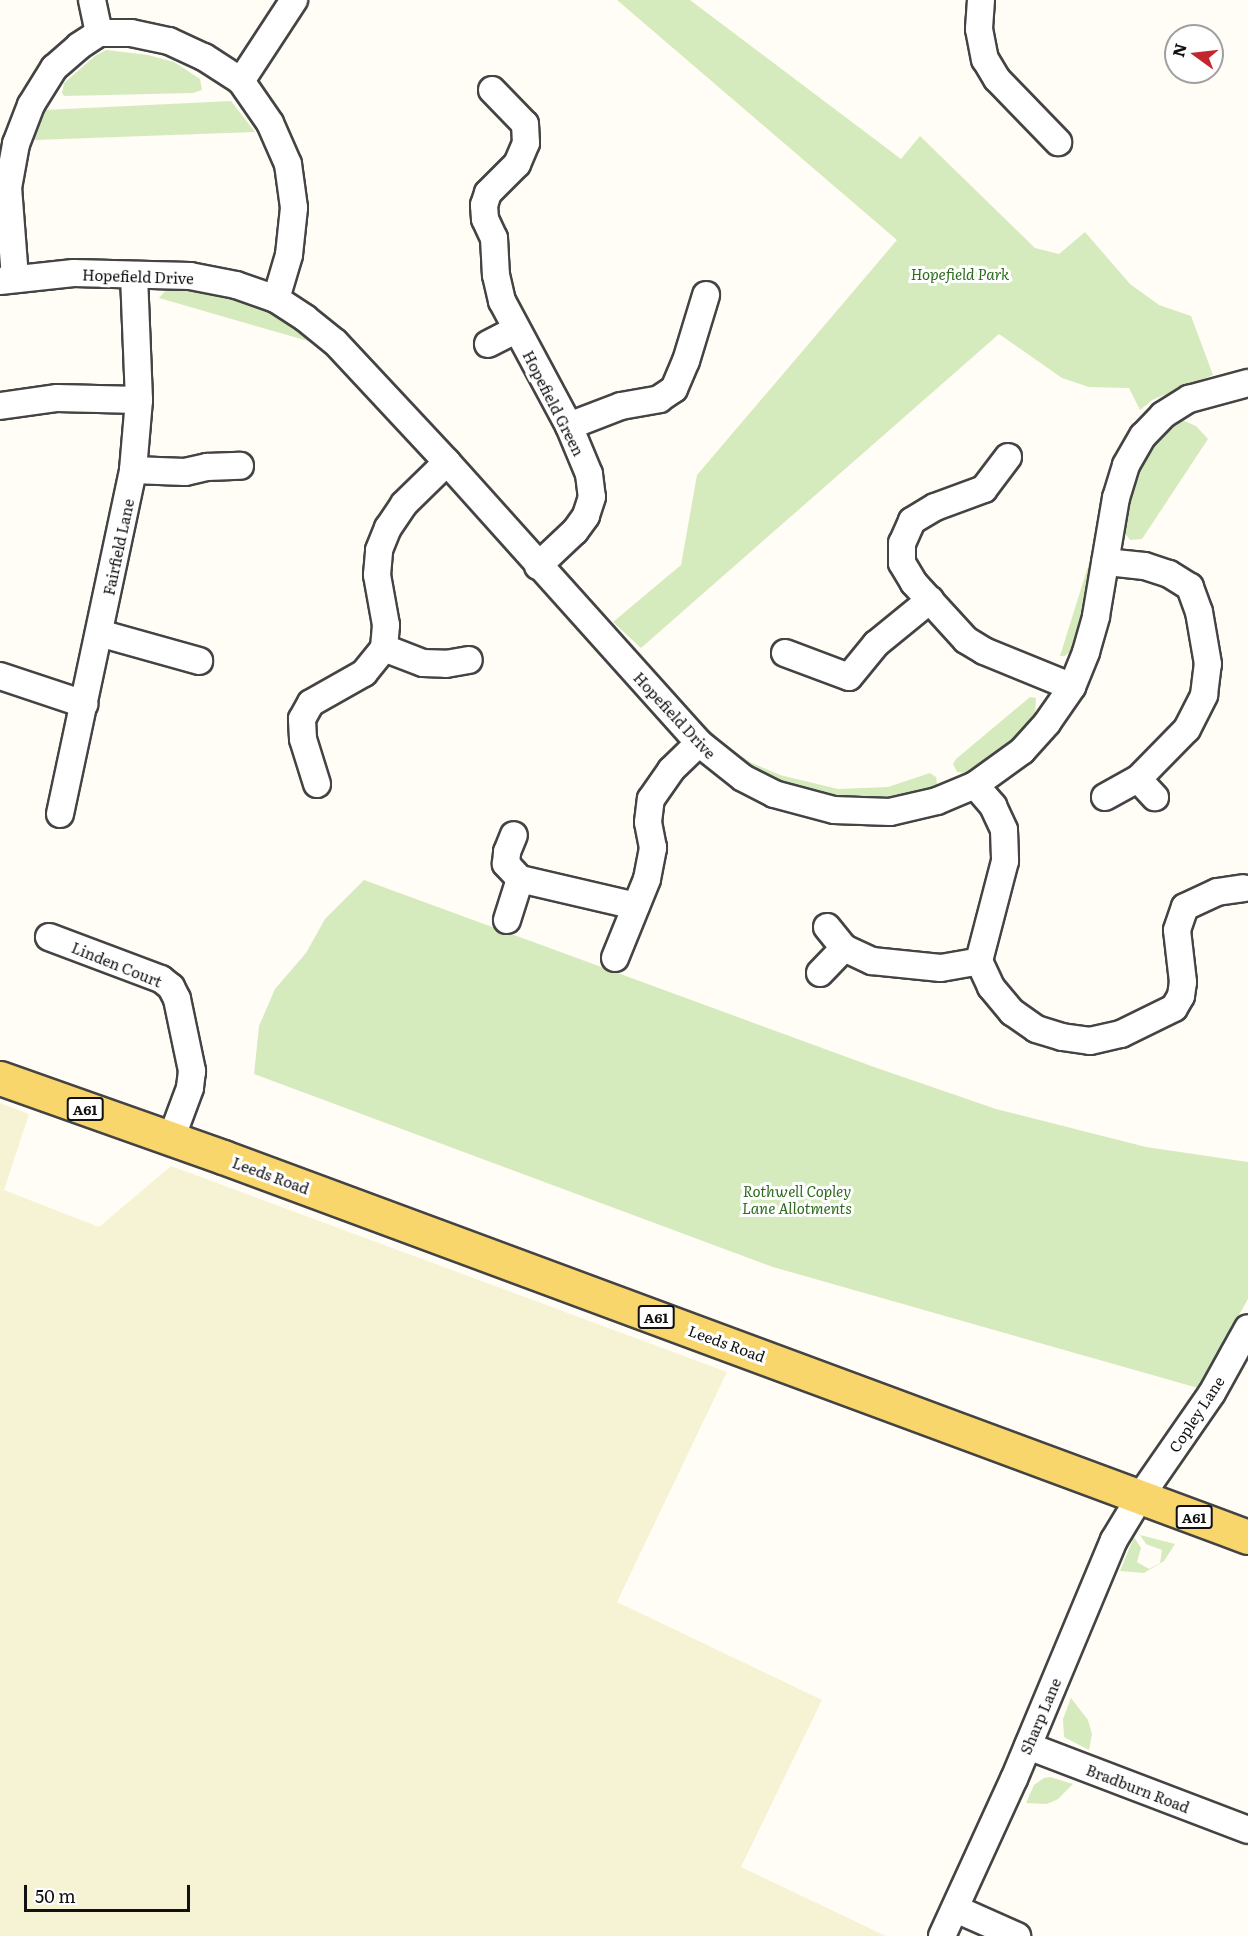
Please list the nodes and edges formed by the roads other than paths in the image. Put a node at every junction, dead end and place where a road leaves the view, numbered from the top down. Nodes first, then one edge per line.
1 (92, 0) edge
2 (294, 0) edge
3 (981, 0) edge
4 (99, 33) junction
5 (241, 81) junction
6 (492, 90) dead end
7 (1058, 142) dead end
8 (134, 275) junction
9 (7, 279) edge
10 (706, 295) dead end
11 (276, 299) junction
12 (516, 330) junction
13 (488, 345) dead end
14 (1248, 383) edge
15 (139, 400) junction
16 (0, 406) edge
17 (569, 426) junction
18 (1008, 457) dead end
19 (447, 462) junction
20 (240, 466) dead end
21 (133, 470) junction
22 (1105, 562) junction
23 (538, 566) junction
24 (930, 600) junction
25 (99, 633) junction
26 (384, 648) junction
27 (785, 653) dead end
28 (199, 660) dead end
29 (469, 660) dead end
30 (0, 676) edge
31 (1072, 687) junction
32 (84, 704) junction
33 (699, 743) junction
34 (317, 784) dead end
35 (975, 785) junction
36 (1105, 797) dead end
37 (60, 814) dead end
38 (502, 844) dead end
39 (520, 879) junction
40 (1244, 888) dead end
41 (636, 906) junction
42 (507, 920) dead end
43 (827, 927) dead end
44 (49, 937) dead end
45 (844, 948) junction
46 (615, 958) dead end
47 (979, 961) junction
48 (820, 973) dead end
49 (0, 1078) edge
50 (171, 1139) junction
51 (1248, 1328) edge
52 (1140, 1497) junction
53 (1248, 1537) edge
54 (1028, 1746) junction
55 (1248, 1830) edge
56 (956, 1909) junction
57 (942, 1936) edge
58 (1017, 1936) edge

1 - 4 street
2 - 5 street
3 - 7 street
4 - 5 street
4 - 9 street
5 - 11 street
6 - 12 street, Hopefield Green
8 - 9 street, Hopefield Drive
8 - 11 street, Hopefield Drive
8 - 15 street, Fairfield Lane
10 - 17 street
11 - 19 street, Hopefield Drive
12 - 13 street
12 - 17 street, Hopefield Green
14 - 22 street, Hopefield Drive
15 - 16 street
15 - 21 street, Fairfield Lane
17 - 23 street, Hopefield Green
18 - 24 street
19 - 23 street, Hopefield Drive
19 - 26 street
20 - 21 street
21 - 25 street, Fairfield Lane
22 - 31 street, Hopefield Drive
22 - 36 street
23 - 33 street, Hopefield Drive
24 - 27 street
24 - 31 street
25 - 28 street
25 - 32 street, Fairfield Lane
26 - 29 street
26 - 34 street
30 - 32 street
31 - 35 street, Hopefield Drive
32 - 37 street, Fairfield Lane
33 - 35 street, Hopefield Drive
33 - 41 street
35 - 47 street
38 - 39 street
39 - 41 street
39 - 42 street
40 - 47 street
41 - 46 street
43 - 45 street
44 - 50 street, Linden Court
45 - 47 street
45 - 48 street
49 - 50 main road, A61
50 - 52 main road, Leeds Road / A61
51 - 52 street, Copley Lane
52 - 53 main road, Leeds Road / A61
52 - 54 street, Sharp Lane
54 - 55 street, Bradburn Road
54 - 56 street, Sharp Lane
56 - 57 street, Sharp Lane
56 - 58 street

